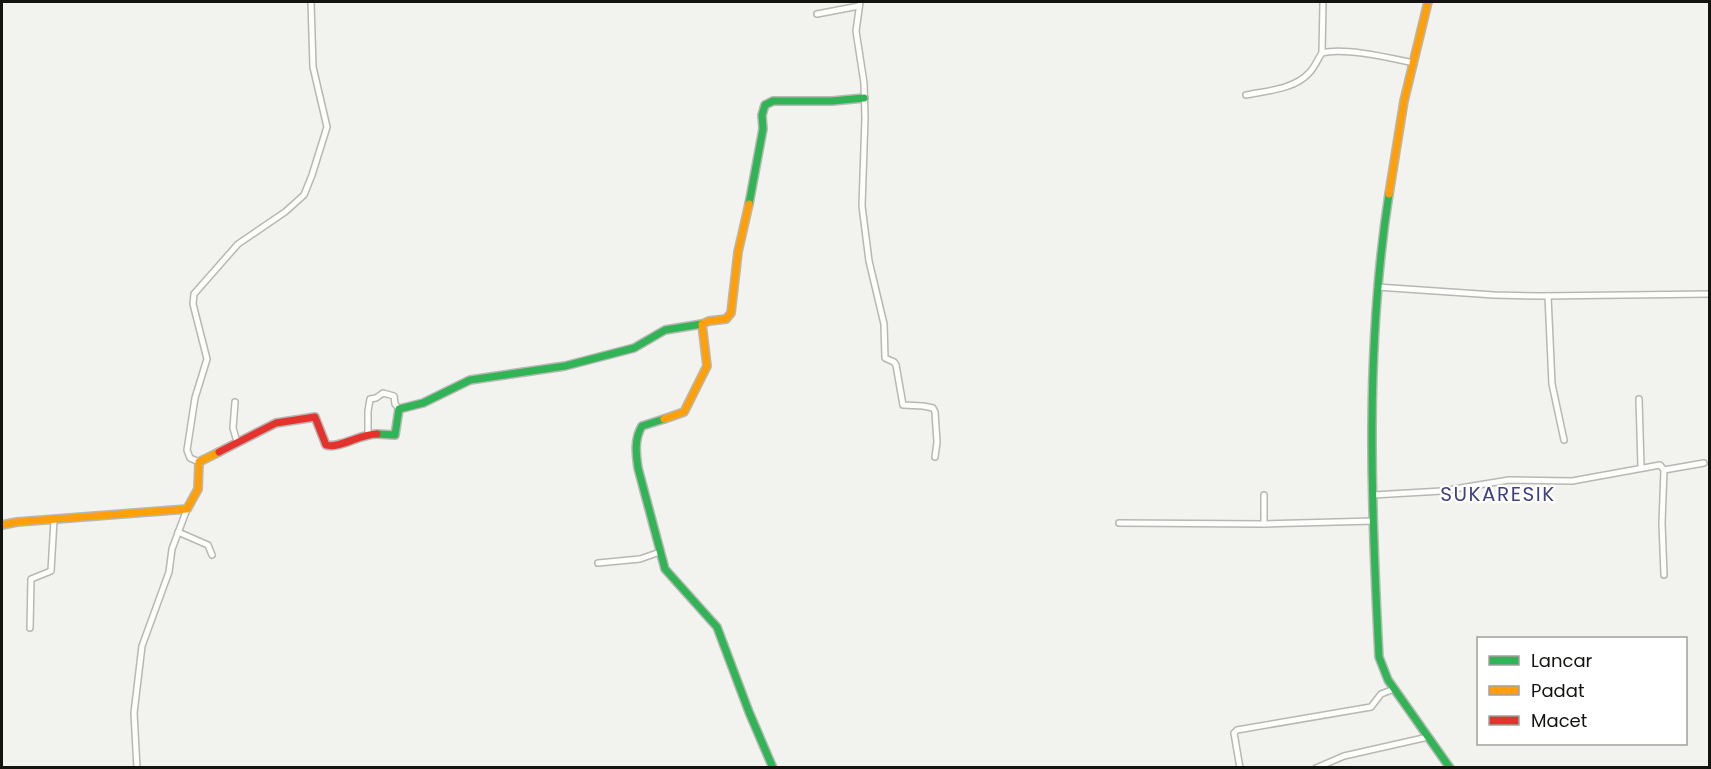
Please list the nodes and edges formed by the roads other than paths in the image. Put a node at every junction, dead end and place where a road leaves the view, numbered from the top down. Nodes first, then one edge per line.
1 (311, 2) edge
2 (1323, 2) edge
3 (1428, 2) edge
4 (860, 4) edge
5 (817, 14) dead end
6 (1322, 53) junction
7 (1414, 63) junction
8 (1246, 95) dead end
9 (864, 98) junction
10 (1377, 287) junction
11 (1710, 294) edge
12 (1548, 296) junction
13 (702, 324) junction
14 (1639, 399) dead end
15 (235, 402) dead end
16 (399, 410) junction
17 (368, 435) junction
18 (1564, 440) dead end
19 (237, 442) junction
20 (935, 458) dead end
21 (199, 462) junction
22 (1704, 463) dead end
23 (1641, 467) junction
24 (1664, 470) junction
25 (1264, 495) dead end
26 (1373, 495) junction
27 (187, 509) junction
28 (54, 520) junction
29 (1374, 521) junction
30 (1119, 523) dead end
31 (1264, 524) junction
32 (2, 525) edge
33 (178, 532) junction
34 (660, 552) junction
35 (212, 555) dead end
36 (598, 562) dead end
37 (1664, 575) dead end
38 (30, 628) dead end
39 (1394, 689) junction
40 (1428, 737) junction
41 (137, 768) edge
42 (773, 768) edge
43 (1240, 768) edge
44 (1316, 768) edge
45 (1450, 768) edge

1 - 21 street
2 - 6 street
3 - 7 street
4 - 5 street
4 - 9 street
6 - 7 street
6 - 8 street
7 - 10 street
9 - 13 street
9 - 20 street
10 - 12 street
10 - 26 street
11 - 12 street
12 - 18 street
13 - 16 street
13 - 34 street
14 - 23 street
15 - 19 street
16 - 17 street
16 - 17 street
17 - 19 street
19 - 21 street
21 - 27 street
22 - 24 street
23 - 24 street
23 - 26 street
24 - 37 street
25 - 31 street
26 - 29 street
27 - 28 street
27 - 33 street
28 - 32 street
28 - 38 street
29 - 31 street
29 - 39 street
30 - 31 street
33 - 35 street
33 - 41 street
34 - 36 street
34 - 42 street
39 - 40 street
39 - 43 street
40 - 44 street
40 - 45 street

